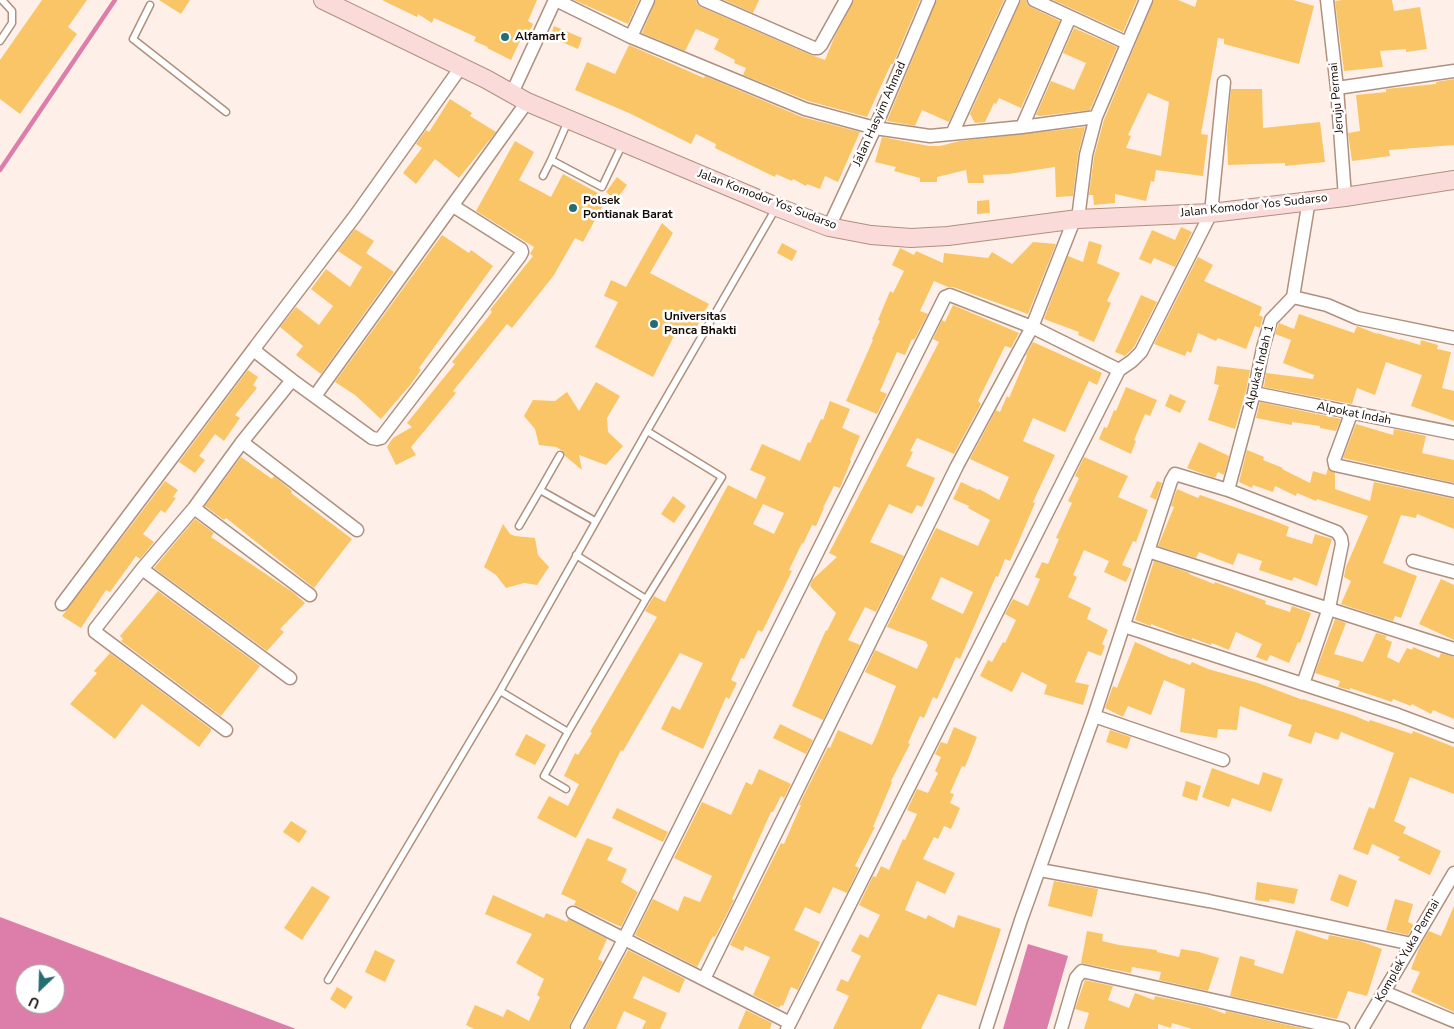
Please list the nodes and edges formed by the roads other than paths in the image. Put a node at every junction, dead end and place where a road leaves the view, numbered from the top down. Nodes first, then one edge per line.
1 (2, 0) edge
2 (323, 0) edge
3 (556, 0) edge
4 (648, 0) edge
5 (704, 0) edge
6 (846, 0) edge
7 (930, 0) edge
8 (1013, 0) edge
9 (1034, 0) edge
10 (1146, 0) edge
11 (1327, 0) edge
12 (150, 5) dead end
13 (1070, 17) junction
14 (631, 37) junction
15 (0, 41) edge
16 (1127, 43) junction
17 (461, 67) junction
18 (1454, 71) edge
19 (1224, 82) dead end
20 (1337, 88) junction
21 (520, 97) junction
22 (226, 112) dead end
23 (1096, 117) junction
24 (569, 119) junction
25 (1022, 127) junction
26 (874, 128) junction
27 (952, 134) junction
28 (624, 142) junction
29 (551, 160) junction
30 (543, 176) dead end
31 (1454, 180) edge
32 (1345, 197) junction
33 (1309, 200) junction
34 (453, 206) junction
35 (777, 207) junction
36 (1211, 213) junction
37 (1076, 219) junction
38 (829, 227) junction
39 (1293, 297) junction
40 (1032, 327) junction
41 (1454, 338) edge
42 (256, 346) junction
43 (1119, 370) junction
44 (292, 380) junction
45 (1254, 393) junction
46 (315, 396) junction
47 (1351, 414) junction
48 (647, 431) junction
49 (1454, 433) edge
50 (242, 442) junction
51 (560, 455) dead end
52 (540, 490) junction
53 (1228, 490) junction
54 (1454, 491) edge
55 (194, 508) junction
56 (596, 521) junction
57 (519, 526) dead end
58 (358, 530) dead end
59 (1148, 551) junction
60 (576, 555) junction
61 (1413, 562) dead end
62 (142, 569) junction
63 (1454, 572) edge
64 (310, 595) dead end
65 (646, 599) junction
66 (62, 604) dead end
67 (1329, 608) junction
68 (1124, 626) junction
69 (1454, 649) edge
70 (290, 678) dead end
71 (1303, 684) junction
72 (500, 691) junction
73 (1094, 716) junction
74 (226, 730) dead end
75 (568, 732) junction
76 (1454, 736) edge
77 (1223, 760) dead end
78 (566, 789) dead end
79 (1040, 870) junction
80 (1454, 873) edge
81 (574, 913) dead end
82 (624, 938) junction
83 (1412, 944) junction
84 (704, 979) junction
85 (328, 980) dead end
86 (1384, 992) junction
87 (1454, 1021) edge
88 (789, 1026) edge
89 (576, 1027) dead end
90 (986, 1029) edge
91 (1061, 1029) edge
92 (1343, 1029) edge
93 (1362, 1029) edge

1 - 15 lane
2 - 17 street, Jalan Komodor Yos Sudarso
3 - 14 street
3 - 21 street
4 - 14 street
5 - 6 street
7 - 26 street, Jalan Hasyim Ahmad
8 - 27 street
9 - 13 street
10 - 16 street
11 - 20 street, Jeruju Permai
12 - 22 lane
13 - 16 street
13 - 25 street
14 - 26 street
16 - 23 street
17 - 21 street, Jalan Komodor Yos Sudarso
17 - 42 street
18 - 20 street
19 - 36 street
20 - 32 street, Jeruju Permai
21 - 24 street, Jalan Komodor Yos Sudarso
21 - 34 street
23 - 25 street
23 - 37 street
24 - 28 street, Jalan Komodor Yos Sudarso
24 - 29 lane
25 - 27 street
26 - 27 street
26 - 38 street, Jalan Hasyim Ahmad
28 - 29 lane
28 - 35 street, Jalan Komodor Yos Sudarso
29 - 30 lane
31 - 32 street, Jalan Komodor Yos Sudarso
32 - 33 street, Jalan Komodor Yos Sudarso
33 - 36 street, Jalan Komodor Yos Sudarso
33 - 39 street
34 - 46 street
34 - 46 street
35 - 38 street, Jalan Komodor Yos Sudarso
35 - 48 lane
36 - 37 street, Jalan Komodor Yos Sudarso
36 - 43 street
37 - 38 street, Jalan Komodor Yos Sudarso
37 - 40 street
39 - 41 street
39 - 45 street, Alpukat Indah 1
40 - 43 street
40 - 82 street
40 - 84 street
42 - 44 street
42 - 66 street
43 - 88 street
44 - 46 street
44 - 50 street
45 - 47 street, Alpokat Indah
45 - 53 street, Alpukat Indah 1
47 - 49 street, Alpokat Indah
47 - 54 street
48 - 56 lane
48 - 65 lane
50 - 55 street
50 - 58 street
51 - 52 lane
52 - 56 lane
52 - 57 lane
53 - 59 street
53 - 67 street
55 - 62 street
55 - 64 street
56 - 60 lane
59 - 67 street
59 - 68 street
60 - 65 lane
60 - 72 lane
61 - 63 street
62 - 70 street
62 - 74 street
65 - 75 lane
67 - 69 street
67 - 71 street
68 - 71 street
68 - 73 street
71 - 76 street
72 - 75 lane
72 - 85 lane
73 - 77 street
73 - 79 street
75 - 78 lane
79 - 83 street
79 - 90 street
80 - 83 street, Komplek Yuka Permai
81 - 82 street
82 - 84 street
82 - 89 street
83 - 86 street, Komplek Yuka Permai
84 - 88 street
86 - 87 street
86 - 93 street, Komplek Yuka Permai
91 - 92 street

